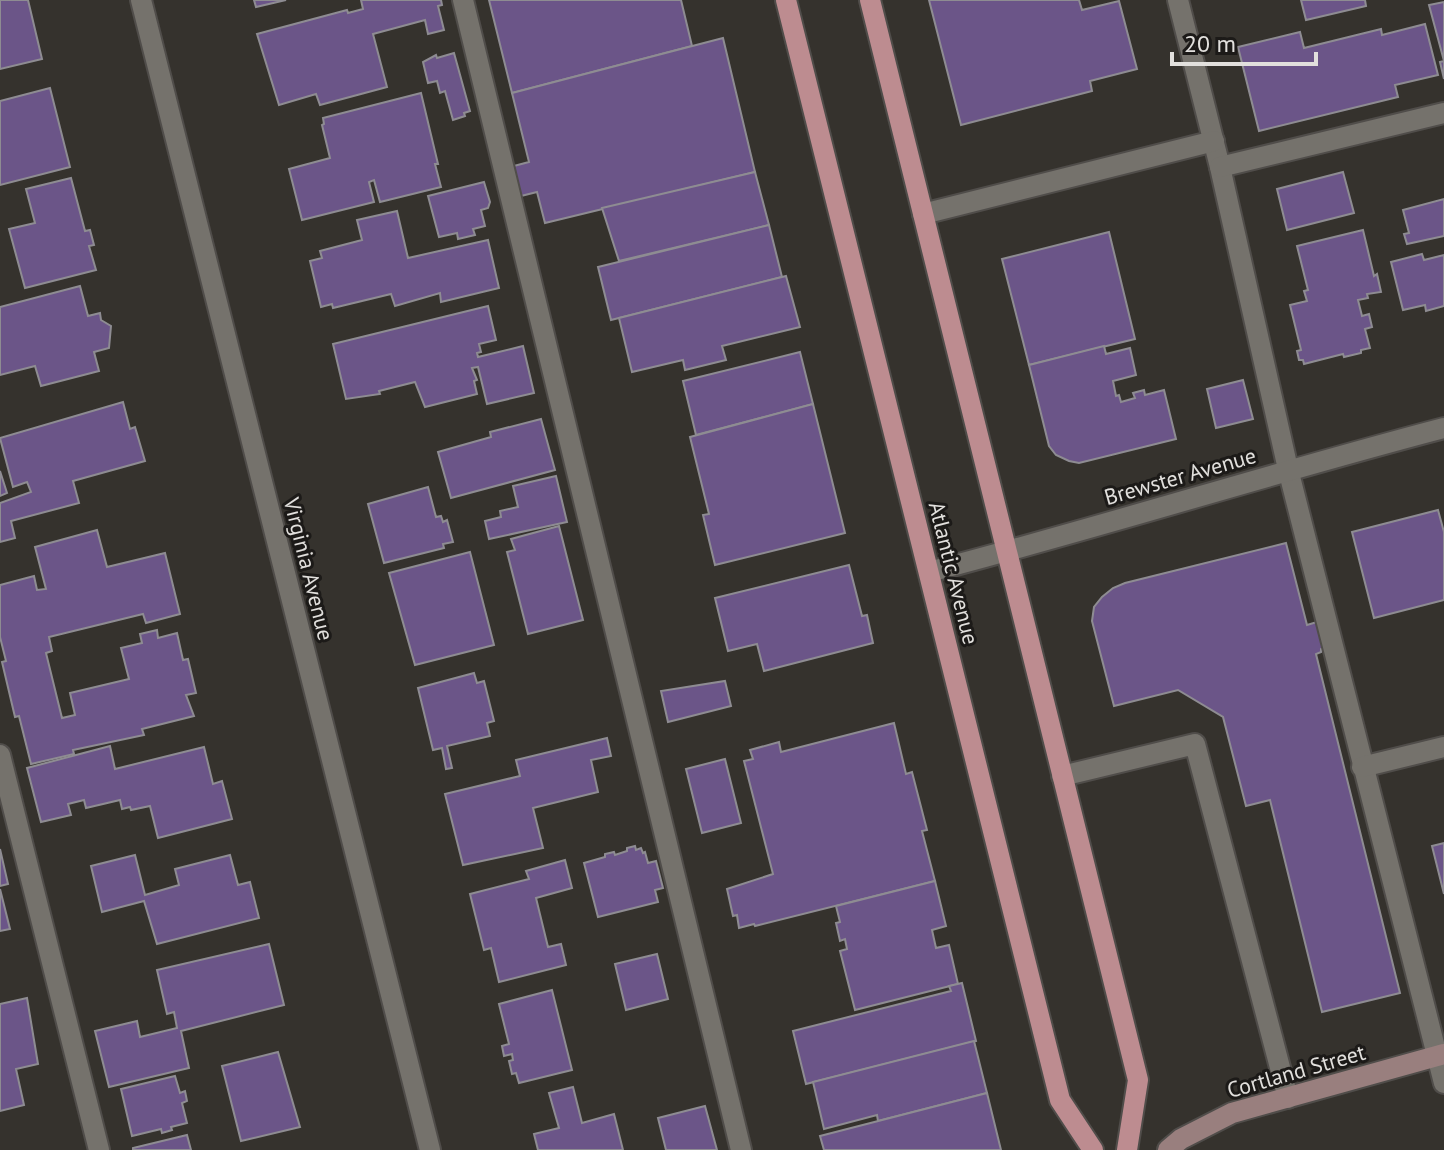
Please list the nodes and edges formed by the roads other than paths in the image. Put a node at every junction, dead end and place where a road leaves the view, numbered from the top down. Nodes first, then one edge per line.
1 (141, 0) edge
2 (463, 0) edge
3 (786, 0) edge
4 (870, 0) edge
5 (1178, 0) edge
6 (1444, 113) edge
7 (1214, 141) junction
8 (1220, 167) junction
9 (923, 214) junction
10 (1444, 428) edge
11 (1288, 469) junction
12 (1007, 552) junction
13 (929, 572) junction
14 (1444, 747) edge
15 (0, 755) edge
16 (1362, 767) junction
17 (1062, 776) junction
18 (1441, 1055) edge
19 (1444, 1083) edge
20 (1288, 1098) junction
21 (99, 1150) edge
22 (430, 1150) edge
23 (741, 1150) edge
24 (1093, 1150) edge
25 (1127, 1150) edge
26 (1168, 1150) edge

1 - 22 street, Virginia Avenue
2 - 23 street
3 - 13 main road, Atlantic Avenue
4 - 9 main road
5 - 7 street
6 - 8 street
7 - 8 street
7 - 9 street
8 - 11 street
9 - 12 main road
10 - 11 street, Brewster Avenue
11 - 12 street, Brewster Avenue
11 - 16 street
12 - 13 street, Brewster Avenue
12 - 17 main road
13 - 24 main road, Atlantic Avenue
14 - 16 street
15 - 21 street
16 - 18 street
17 - 20 street
17 - 25 main road
18 - 19 street
18 - 20 street, Cortland Street
20 - 26 street, Cortland Street

